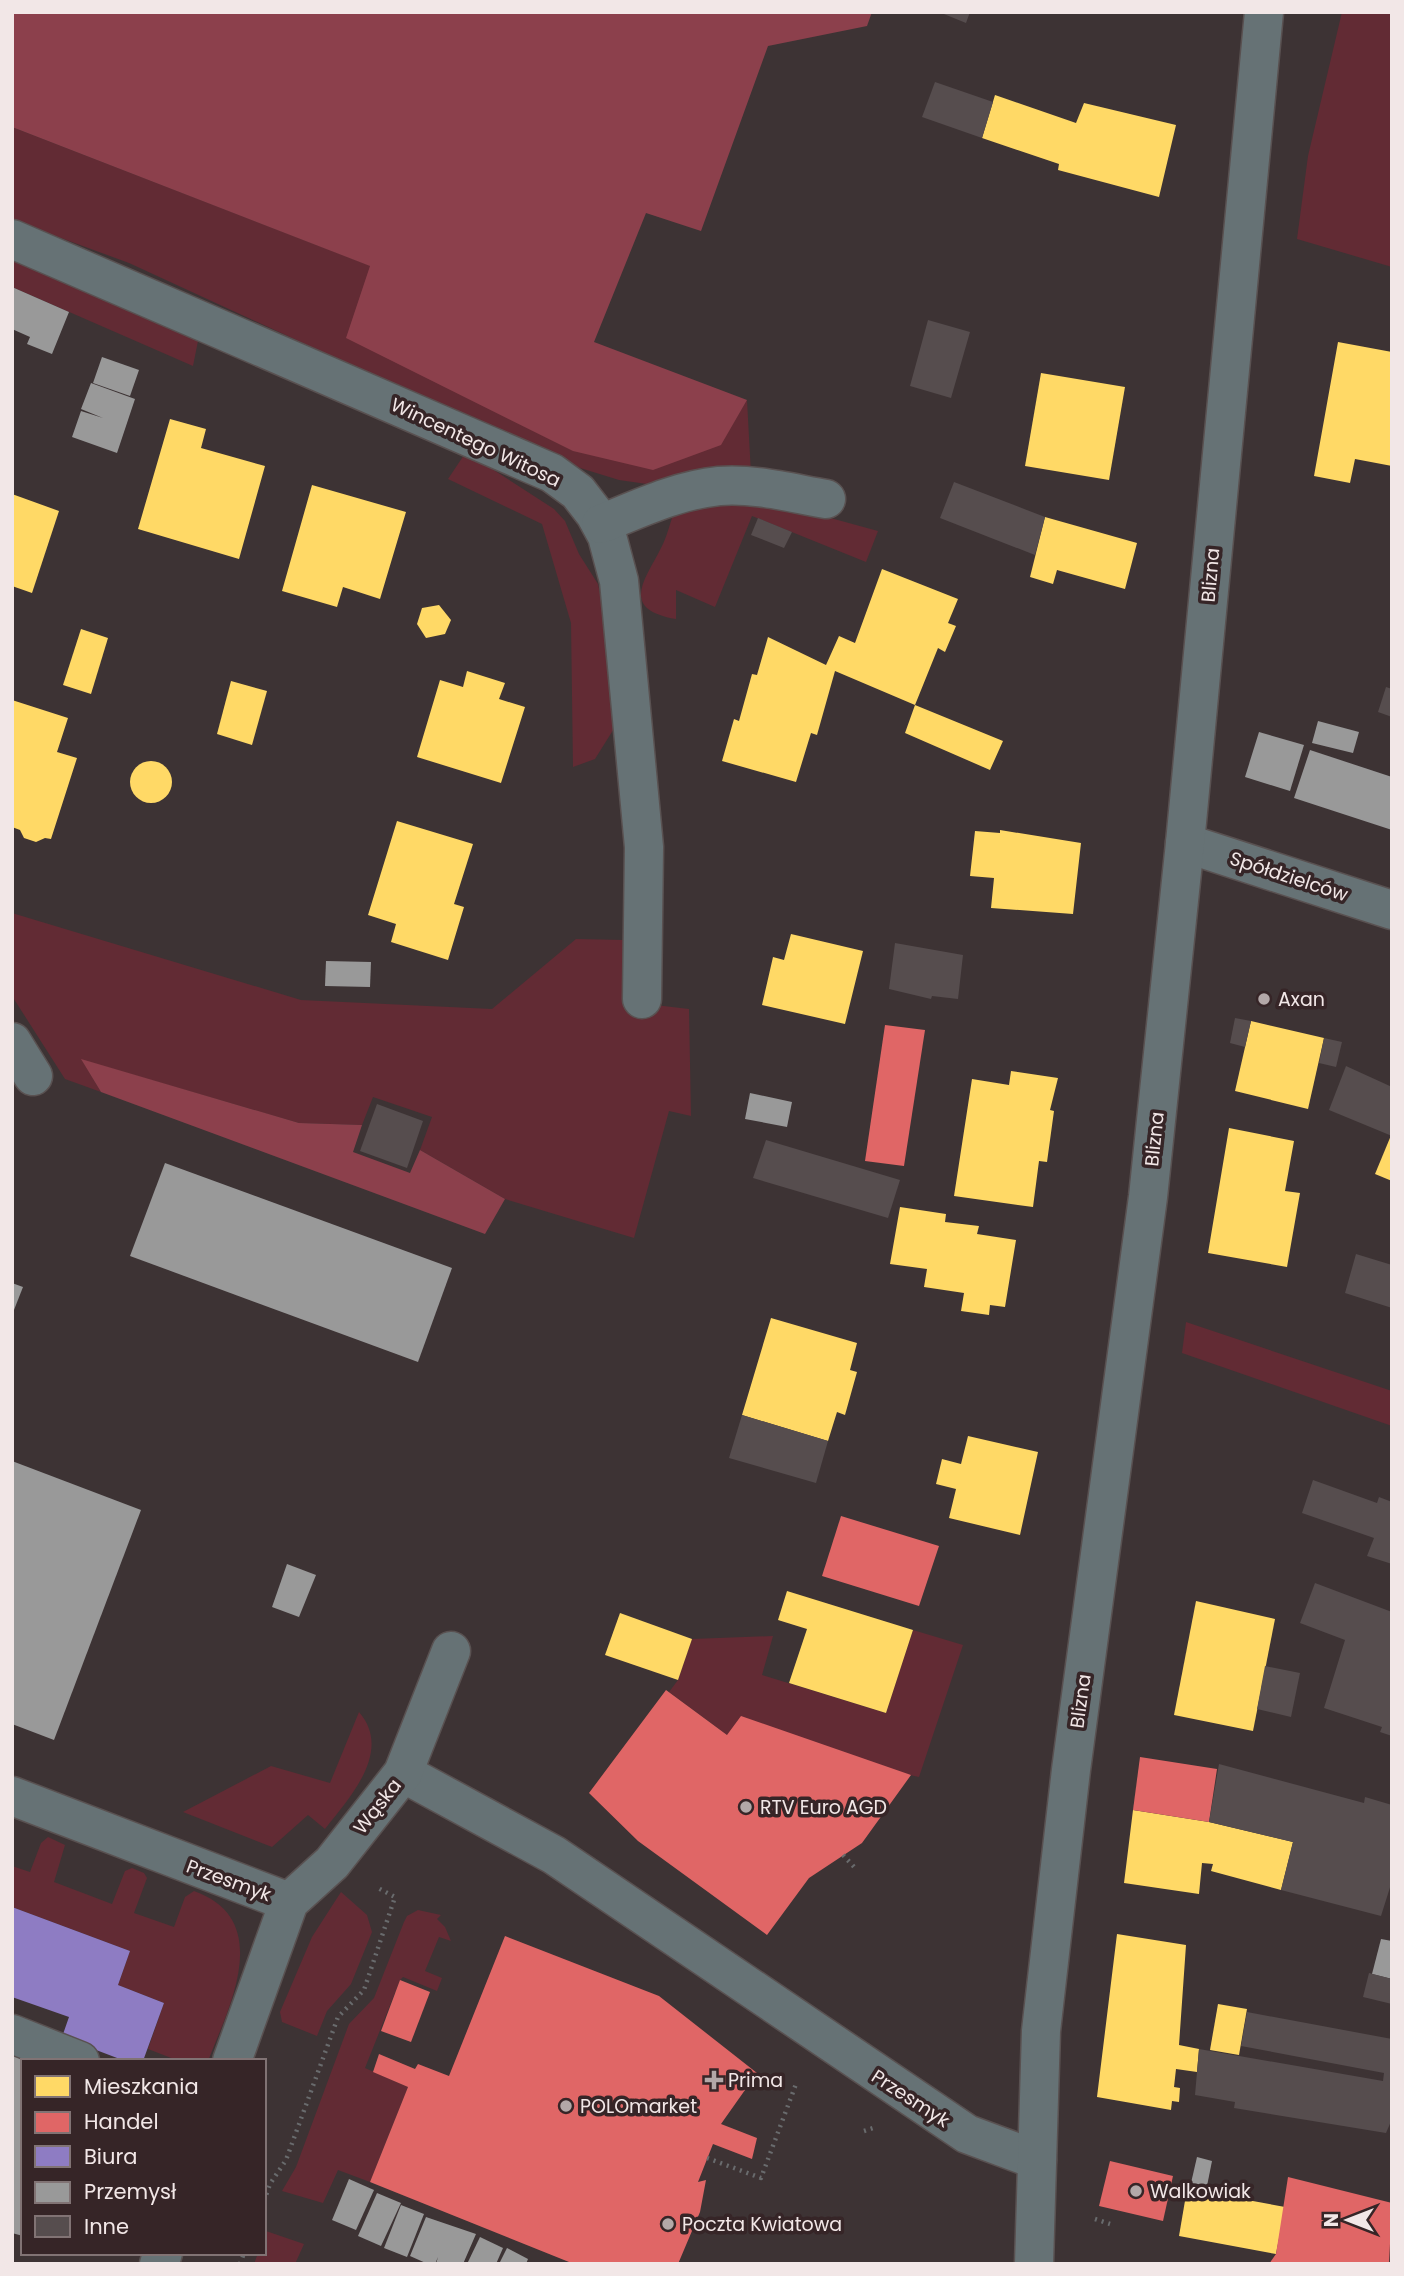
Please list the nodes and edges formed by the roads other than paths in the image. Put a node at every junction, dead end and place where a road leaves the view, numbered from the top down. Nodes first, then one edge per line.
1 (1264, 12) edge
2 (12, 239) edge
3 (825, 499) dead end
4 (601, 524) junction
5 (1185, 843) junction
6 (1392, 909) edge
7 (642, 999) dead end
8 (12, 1042) edge
9 (33, 1076) dead end
10 (451, 1651) dead end
11 (403, 1773) junction
12 (12, 1796) edge
13 (289, 1902) junction
14 (12, 2034) edge
15 (75, 2059) edge
16 (233, 2059) edge
17 (1037, 2160) junction
18 (1034, 2264) edge

1 - 5 street, Blizna
2 - 4 street, Wincentego Witosa
3 - 4 street
4 - 7 street, Wincentego Witosa
5 - 6 street, Spółdzielców
5 - 17 street, Blizna
8 - 9 street
10 - 11 street, Wąska
11 - 13 street, Wąska
11 - 17 street, Przesmyk
12 - 13 street, Przesmyk
13 - 16 street, Przesmyk
14 - 15 street
17 - 18 street, Blizna

